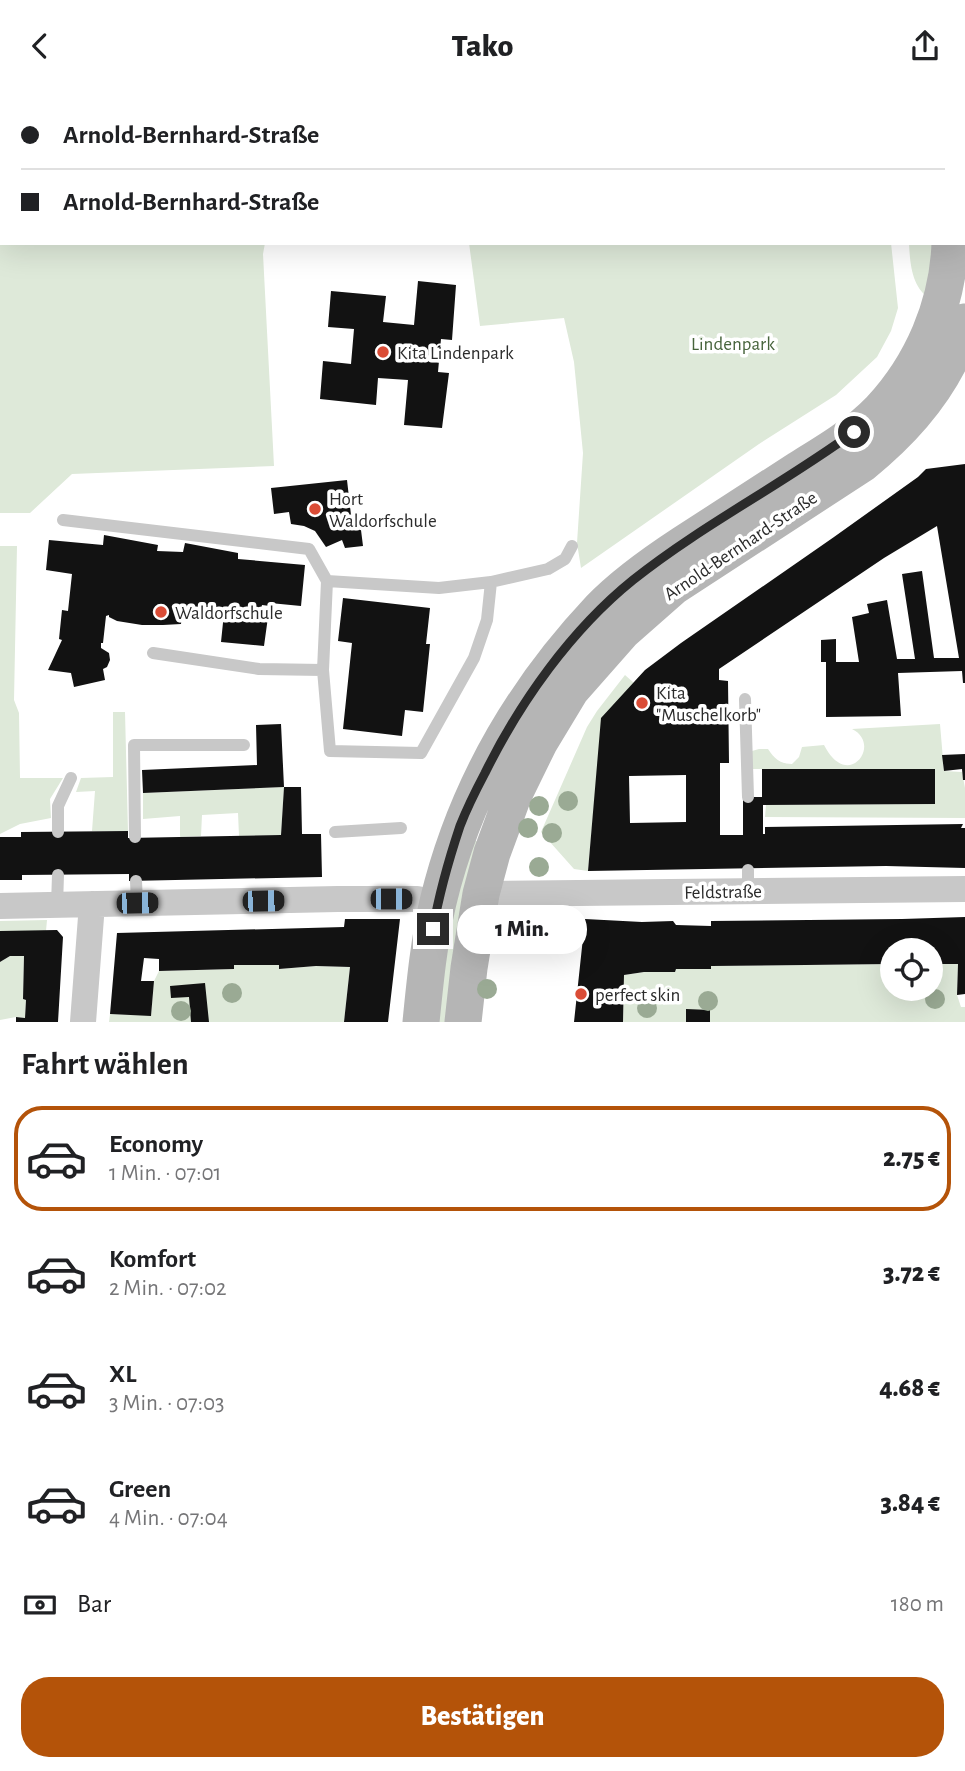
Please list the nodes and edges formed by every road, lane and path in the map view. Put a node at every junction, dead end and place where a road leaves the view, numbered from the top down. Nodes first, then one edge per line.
1 (950, 245) edge
2 (965, 322) edge
3 (63, 520) dead end
4 (572, 546) dead end
5 (327, 581) junction
6 (491, 582) junction
7 (153, 653) dead end
8 (323, 670) junction
9 (745, 699) dead end
10 (244, 745) dead end
11 (71, 778) dead end
12 (748, 797) dead end
13 (401, 828) dead end
14 (58, 832) dead end
15 (335, 832) dead end
16 (135, 837) dead end
17 (58, 875) dead end
18 (965, 889) edge
19 (481, 894) junction
20 (438, 903) junction
21 (92, 904) junction
22 (57, 905) junction
23 (0, 906) edge
24 (83, 1022) edge
25 (421, 1022) edge
26 (463, 1022) edge

1 - 20 main road, Arnold-Bernhard-Straße
2 - 19 main road, Arnold-Bernhard-Straße
3 - 5 lane
4 - 6 lane
5 - 6 lane
5 - 8 lane
6 - 8 lane
7 - 8 lane
9 - 12 lane
10 - 16 lane
11 - 14 lane
13 - 15 lane
17 - 22 lane
18 - 19 street, Feldstraße
19 - 26 main road, Arnold-Bernhard-Straße
20 - 21 street
20 - 25 main road, Arnold-Bernhard-Straße
21 - 22 street
21 - 24 street
22 - 23 street

